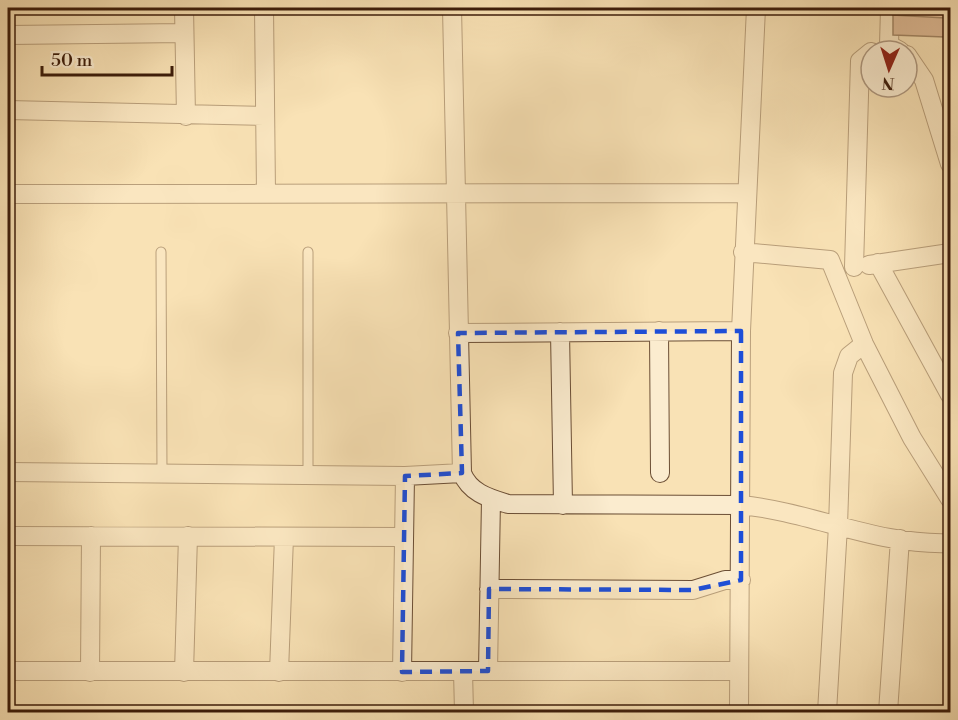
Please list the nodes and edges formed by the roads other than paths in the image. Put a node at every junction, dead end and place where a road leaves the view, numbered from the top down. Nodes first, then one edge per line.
1 (184, 8) edge
2 (264, 8) edge
3 (452, 8) edge
4 (756, 8) edge
5 (890, 8) edge
6 (184, 33) junction
7 (8, 35) edge
8 (885, 39) edge
9 (919, 73) edge
10 (859, 96) edge
11 (8, 110) edge
12 (186, 116) junction
13 (264, 116) junction
14 (951, 164) edge
15 (266, 193) junction
16 (8, 194) edge
17 (454, 194) junction
18 (746, 194) junction
19 (161, 252) dead end
20 (308, 252) dead end
21 (743, 252) junction
22 (951, 253) edge
23 (878, 263) junction
24 (854, 267) junction
25 (835, 270) junction
26 (658, 331) junction
27 (741, 331) junction
28 (560, 332) junction
29 (458, 333) junction
30 (864, 344) junction
31 (951, 395) edge
32 (8, 471) edge
33 (660, 472) dead end
34 (462, 473) junction
35 (162, 474) junction
36 (308, 475) junction
37 (405, 476) junction
38 (491, 499) junction
39 (951, 499) edge
40 (741, 504) junction
41 (563, 505) junction
42 (838, 526) junction
43 (8, 536) edge
44 (91, 536) junction
45 (188, 536) junction
46 (284, 537) junction
47 (404, 537) junction
48 (900, 539) junction
49 (951, 543) edge
50 (741, 580) junction
51 (489, 590) junction
52 (8, 671) edge
53 (463, 671) junction
54 (488, 671) junction
55 (739, 671) junction
56 (90, 672) junction
57 (184, 672) junction
58 (279, 672) junction
59 (402, 672) junction
60 (464, 712) edge
61 (739, 712) edge
62 (827, 712) edge
63 (888, 712) edge

1 - 6 street
2 - 13 street
3 - 17 street
4 - 18 street
5 - 8 street
6 - 7 street
6 - 12 street
9 - 14 street
10 - 24 street
11 - 12 street
12 - 13 street
13 - 15 street
15 - 16 street
15 - 17 street
17 - 18 street
17 - 29 street
18 - 21 street
19 - 35 lane
20 - 36 lane
21 - 25 street
21 - 27 street
22 - 23 street
23 - 24 street
23 - 31 street
24 - 25 street
25 - 30 street
26 - 27 street
26 - 28 street
26 - 33 street
27 - 40 street
28 - 29 street
28 - 41 street
29 - 34 street
30 - 39 street
30 - 42 street
32 - 35 street
34 - 37 street
34 - 38 street
35 - 36 street
36 - 37 street
37 - 47 street
38 - 41 street
38 - 51 street
40 - 41 street
40 - 42 street
40 - 50 street
42 - 48 street
42 - 62 street
43 - 44 street
44 - 45 street
44 - 56 street
45 - 46 street
45 - 57 street
46 - 47 street
46 - 58 street
47 - 59 street
48 - 49 street
48 - 63 street
50 - 51 street
50 - 55 street
51 - 54 street
52 - 56 street
53 - 54 street
53 - 59 street
53 - 60 street
54 - 55 street
55 - 61 street
56 - 57 street
57 - 58 street
58 - 59 street

